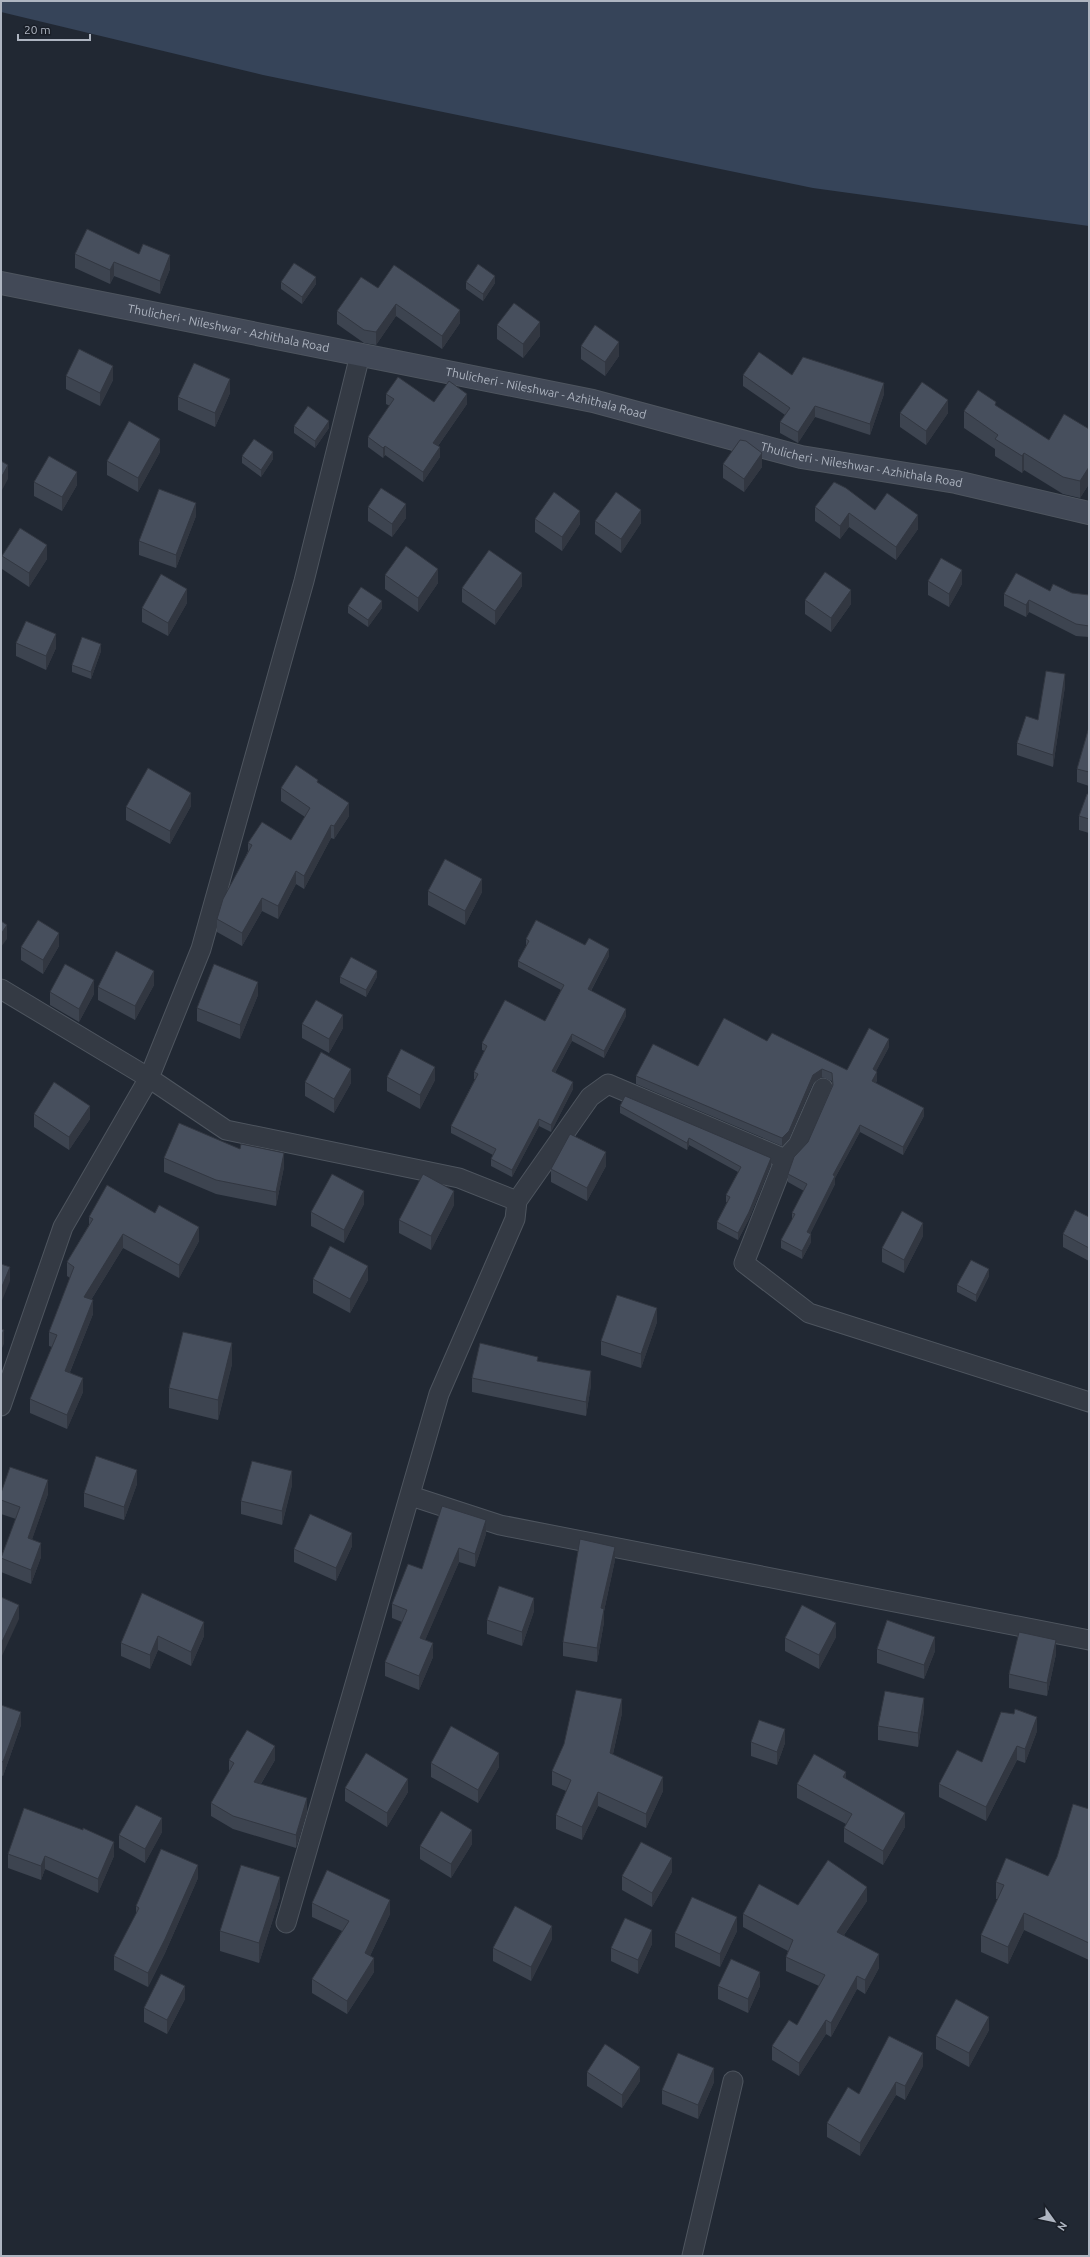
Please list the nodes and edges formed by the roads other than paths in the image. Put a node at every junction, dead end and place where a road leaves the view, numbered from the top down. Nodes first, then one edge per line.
1 (1, 283) edge
2 (360, 355) junction
3 (1089, 513) edge
4 (1, 990) edge
5 (149, 1078) junction
6 (823, 1088) dead end
7 (784, 1159) junction
8 (518, 1201) junction
9 (1089, 1402) edge
10 (1, 1406) edge
11 (411, 1496) junction
12 (1089, 1640) edge
13 (286, 1923) dead end
14 (733, 2080) dead end
15 (692, 2256) edge

1 - 2 main road, Thulicheri - Nileshwar - Azhithala Road
2 - 3 main road, Thulicheri - Nileshwar - Azhithala Road
2 - 5 street
4 - 5 street
5 - 8 street
5 - 10 street
6 - 7 street
7 - 8 street
7 - 9 street
8 - 11 street
11 - 12 street
11 - 13 street
14 - 15 street

